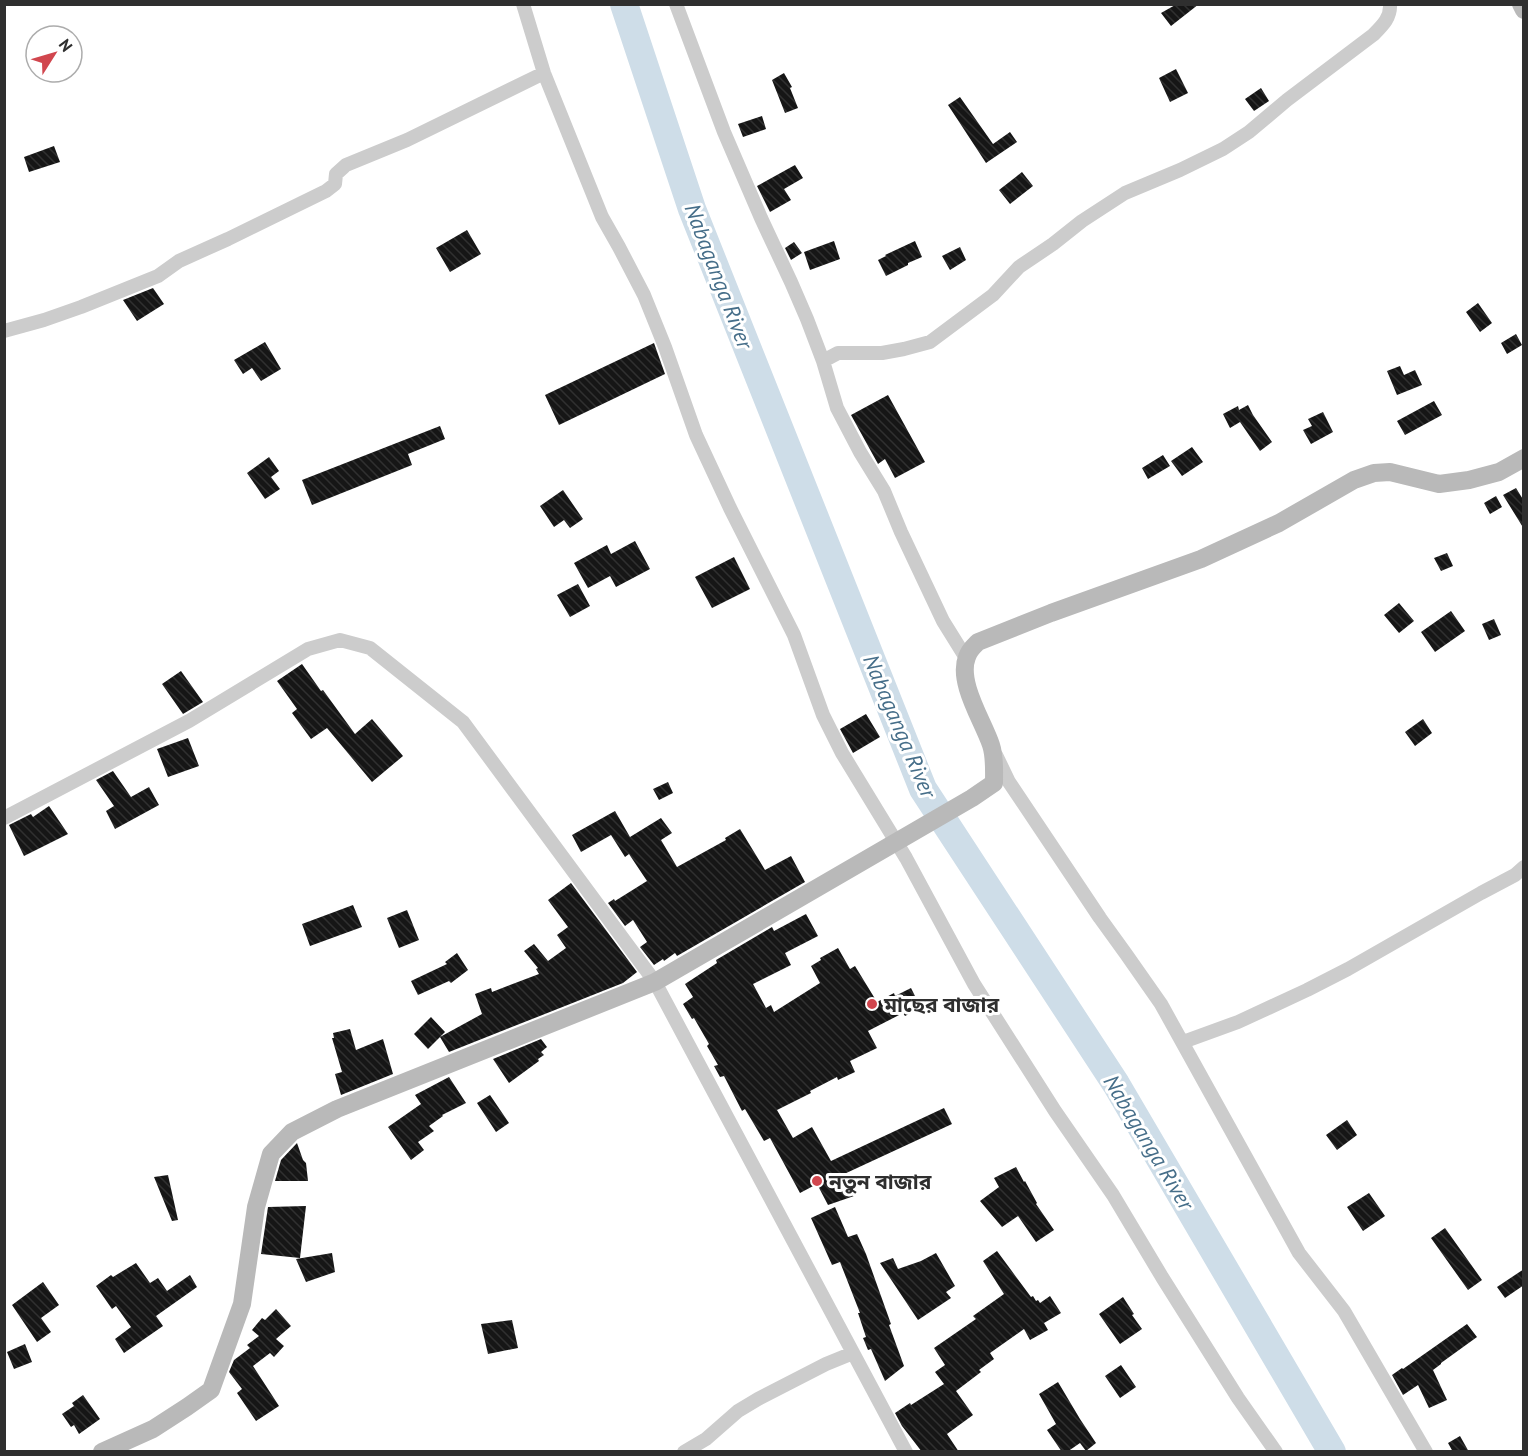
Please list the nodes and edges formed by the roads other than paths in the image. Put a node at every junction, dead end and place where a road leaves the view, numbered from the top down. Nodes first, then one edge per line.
1 (523, 4) edge
2 (676, 4) edge
3 (1390, 4) edge
4 (1521, 4) edge
5 (1524, 10) edge
6 (544, 74) junction
7 (4, 331) edge
8 (823, 361) junction
9 (1524, 458) edge
10 (966, 658) junction
11 (992, 747) junction
12 (4, 818) edge
13 (897, 841) junction
14 (1524, 867) edge
15 (655, 982) junction
16 (1183, 1042) junction
17 (853, 1353) junction
18 (102, 1452) edge
19 (684, 1452) edge
20 (906, 1452) edge
21 (1275, 1452) edge
22 (1426, 1452) edge

1 - 6 street
2 - 8 street
3 - 8 street
4 - 5 main road
6 - 7 street
6 - 13 street
8 - 10 street
9 - 10 main road
10 - 11 main road
11 - 13 main road
11 - 16 street
12 - 15 street
13 - 15 main road
13 - 21 street
14 - 16 street
15 - 17 street
15 - 18 main road
16 - 22 street
17 - 19 street
17 - 20 street

